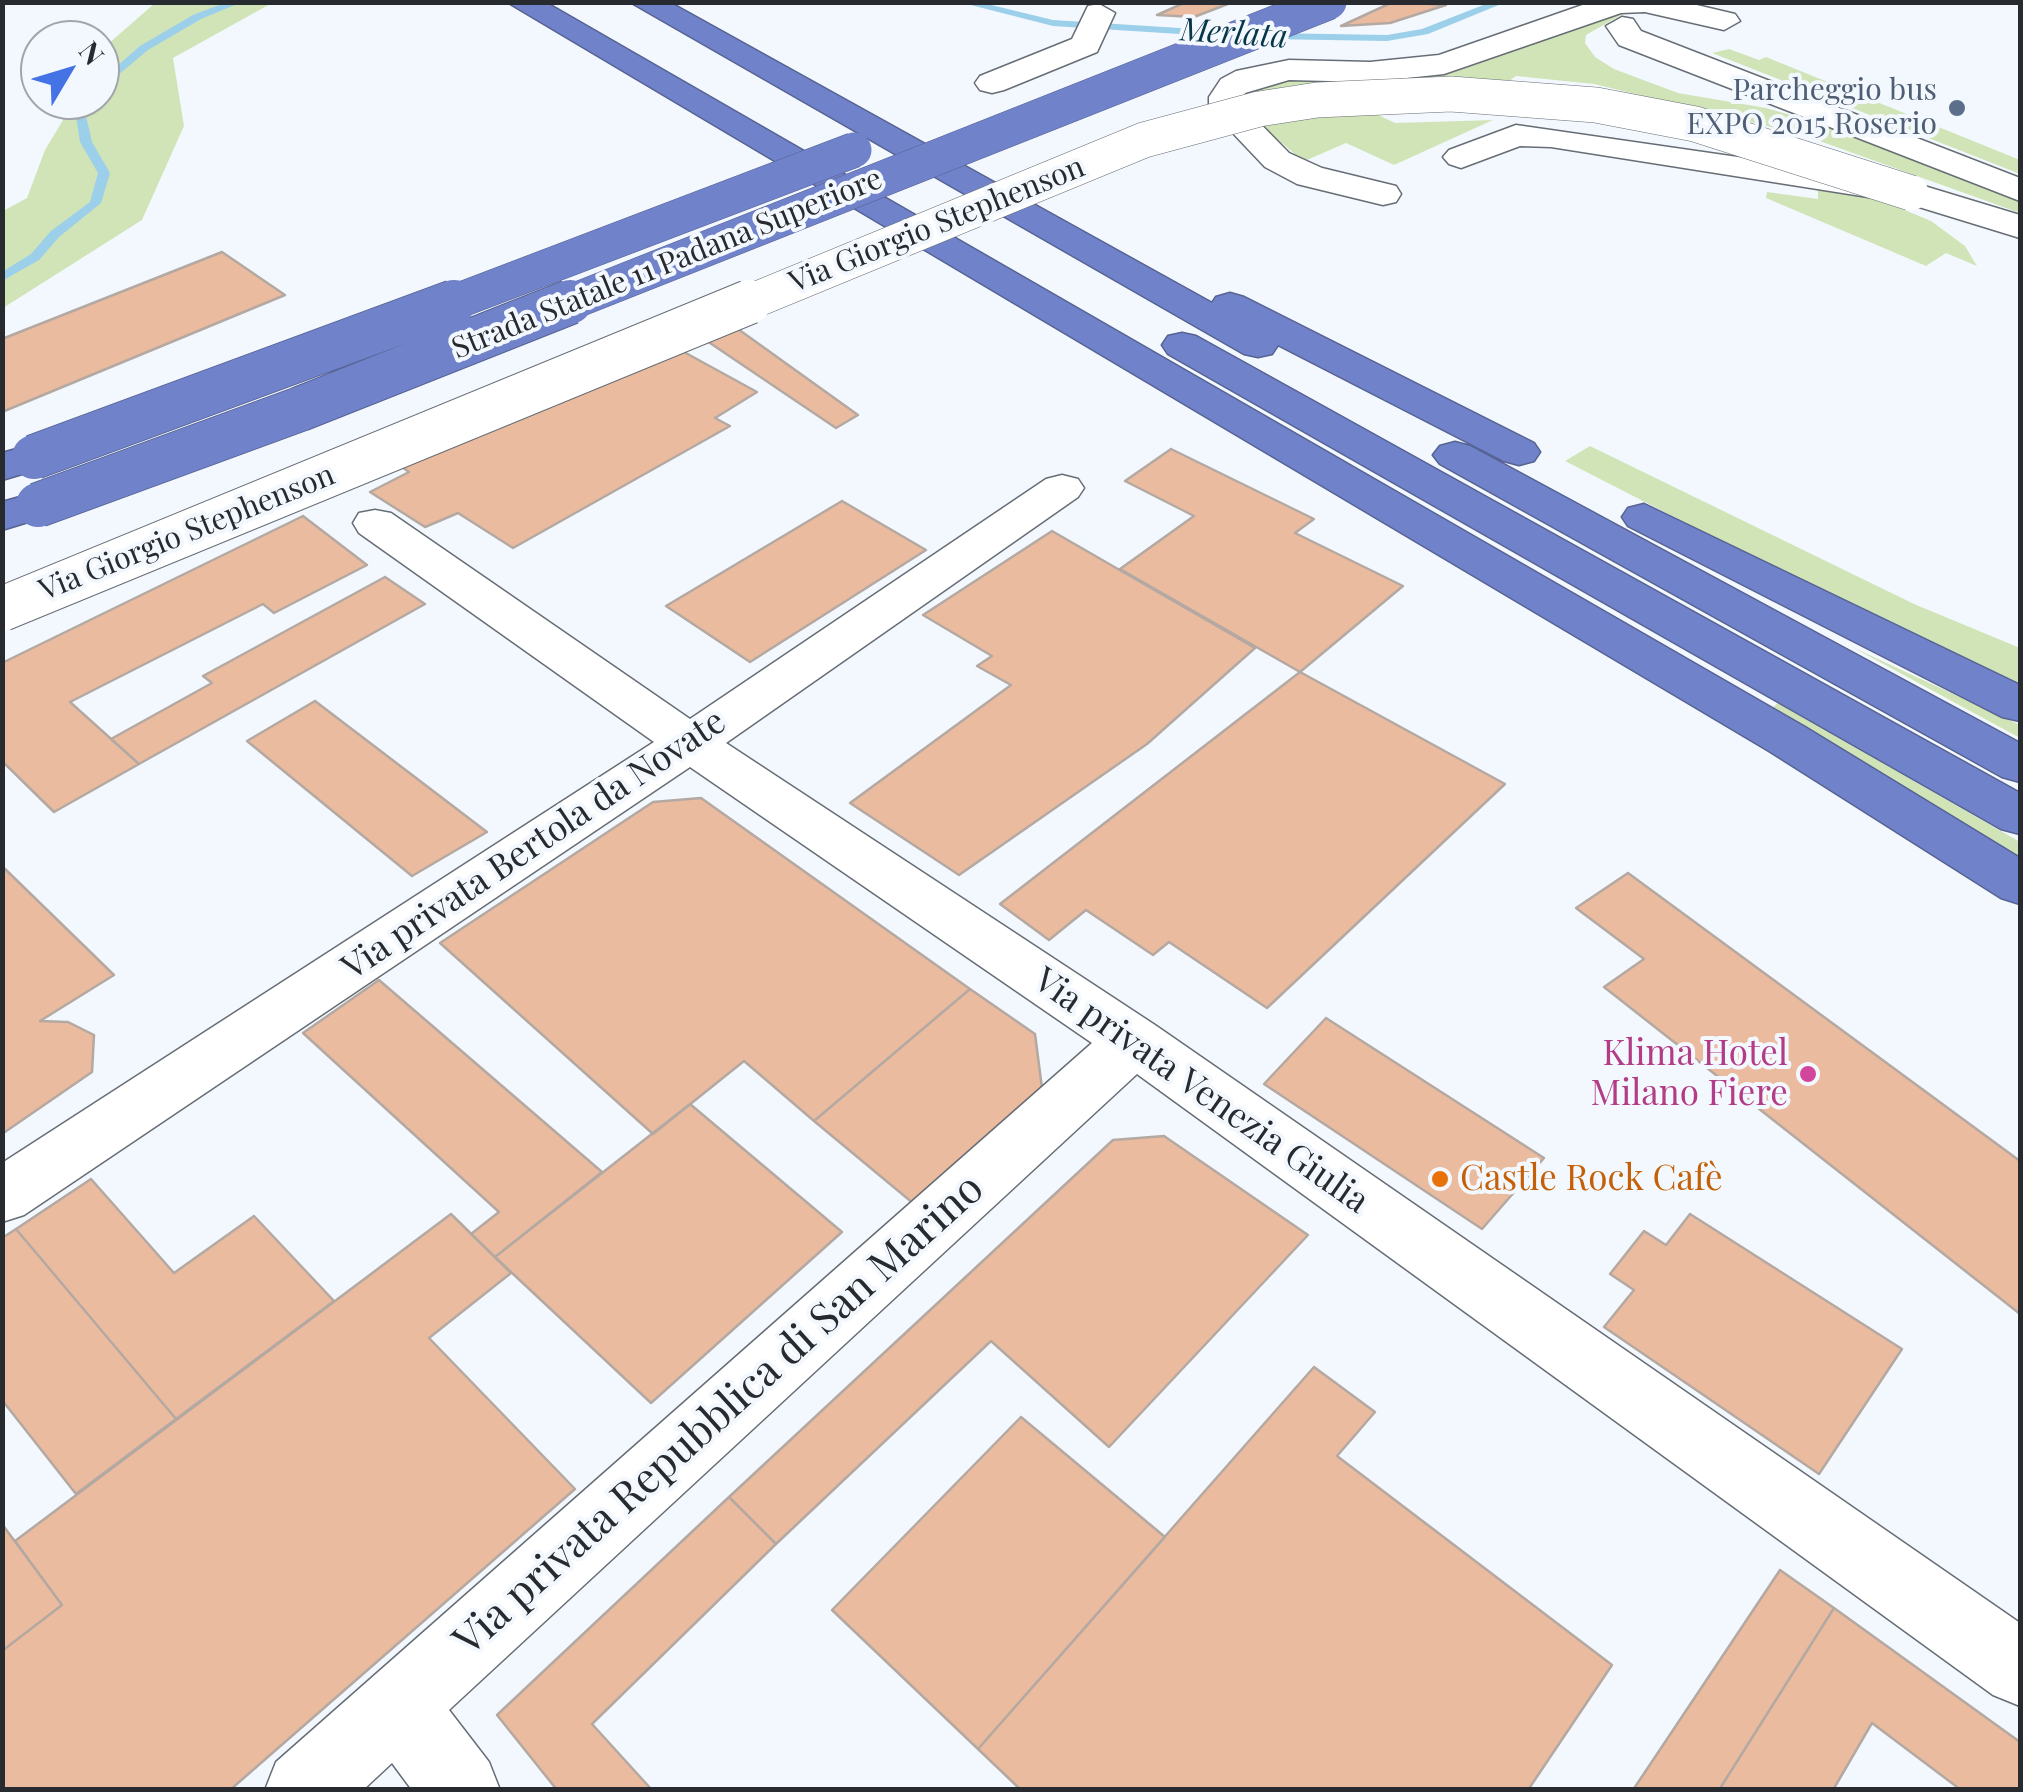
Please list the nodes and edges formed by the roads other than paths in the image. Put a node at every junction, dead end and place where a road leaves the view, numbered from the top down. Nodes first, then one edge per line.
1 (522, 2) edge
2 (568, 2) edge
3 (645, 2) edge
4 (1240, 2) edge
5 (1328, 2) edge
6 (1688, 10) junction
7 (1724, 20) dead end
8 (1095, 26) dead end
9 (979, 95) joint
10 (847, 114) junction
11 (930, 121) dead end
12 (1462, 157) dead end
13 (2020, 190) edge
14 (1911, 193) junction
15 (1383, 194) dead end
16 (2013, 243) edge
17 (2, 467) edge
18 (1062, 488) dead end
19 (2, 517) edge
20 (376, 523) dead end
21 (2, 609) edge
22 (2020, 705) edge
23 (690, 744) junction
24 (2020, 765) edge
25 (2020, 816) edge
26 (2020, 884) edge
27 (1134, 1041) junction
28 (2, 1196) edge
29 (2020, 1668) edge
30 (396, 1706) junction
31 (304, 1790) edge
32 (462, 1790) edge

1 - 26 highway
2 - 25 highway
3 - 10 highway
4 - 9 highway
5 - 19 highway, Strada Statale 11 Padana Superiore, bridge
6 - 7 street
6 - 13 street
6 - 15 street
8 - 9 street
10 - 22 highway
10 - 24 highway
11 - 17 highway, Strada Statale 11 Padana Superiore, bridge
12 - 14 street
14 - 16 street, Via Giorgio Stephenson
14 - 21 street, Via Giorgio Stephenson, bridge
18 - 23 street, Via privata Bertola da Novate
20 - 23 street, Via privata Venezia Giulia
23 - 27 street, Via privata Venezia Giulia
23 - 28 street, Via privata Bertola da Novate
27 - 29 street, Via privata Venezia Giulia
27 - 30 street, Via privata Repubblica di San Marino
30 - 31 street, Via privata Repubblica di San Marino
30 - 32 street

